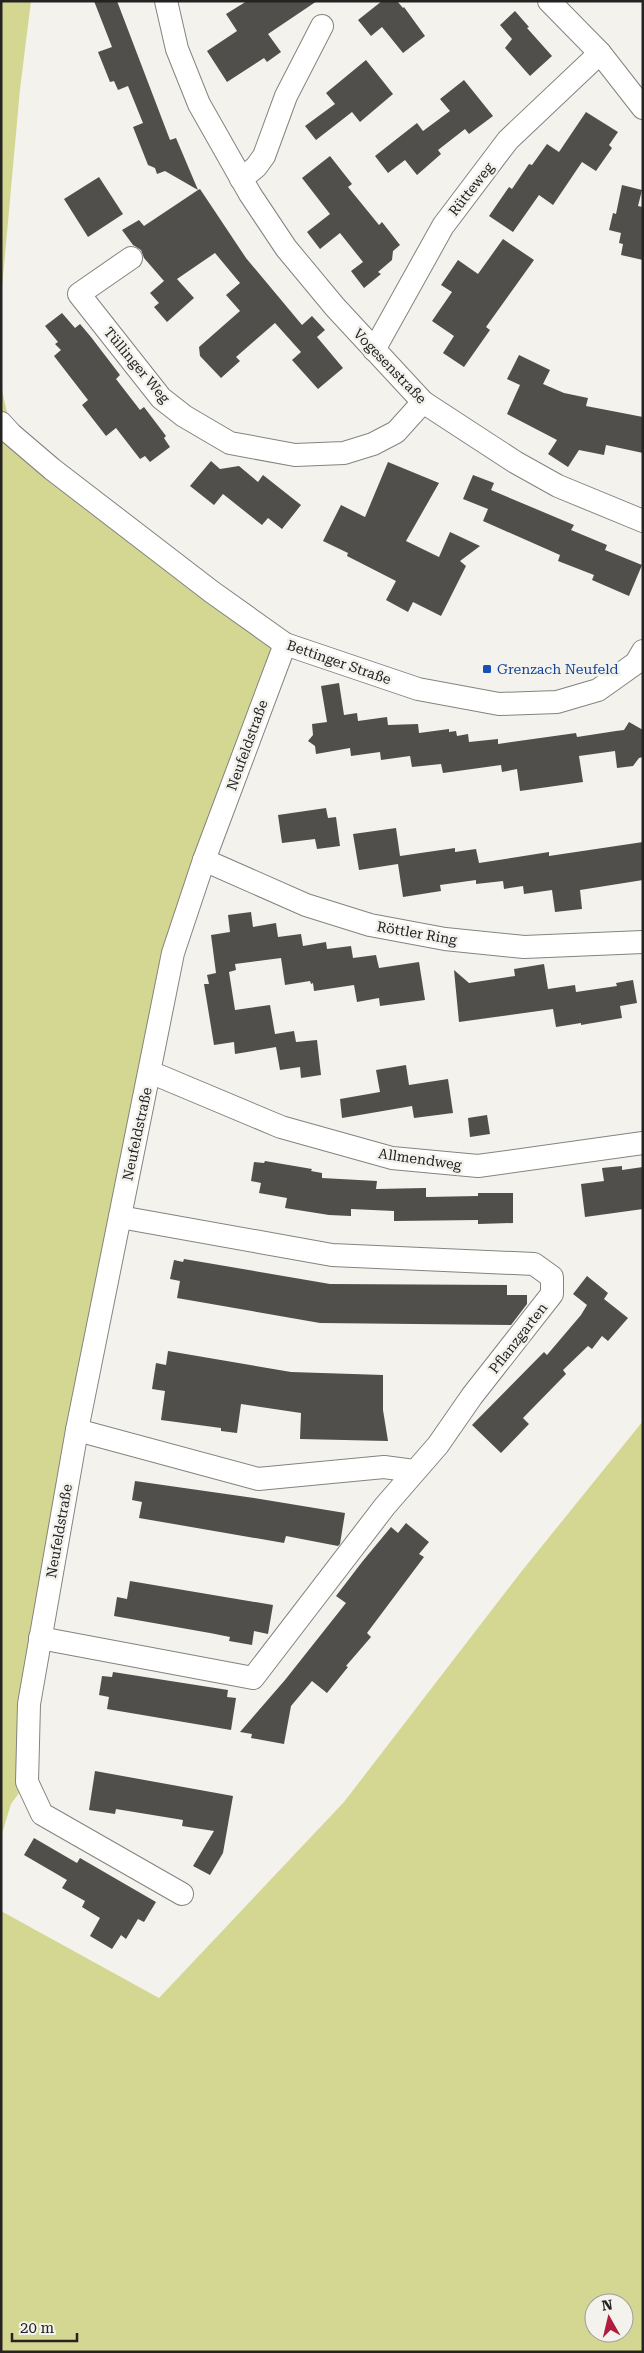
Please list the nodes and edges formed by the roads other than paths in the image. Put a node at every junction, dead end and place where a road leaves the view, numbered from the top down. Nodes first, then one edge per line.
1 (166, 1) edge
2 (549, 1) edge
3 (322, 26) dead end
4 (600, 53) junction
5 (643, 108) edge
6 (241, 179) junction
7 (131, 258) dead end
8 (374, 350) junction
9 (423, 402) junction
10 (1, 423) edge
11 (643, 521) edge
12 (285, 644) junction
13 (640, 661) edge
14 (204, 860) junction
15 (643, 942) edge
16 (150, 1072) junction
17 (643, 1143) edge
18 (120, 1217) junction
19 (77, 1430) junction
20 (414, 1471) junction
21 (40, 1638) junction
22 (182, 1894) dead end

1 - 6 street, Vogesenstraße
2 - 4 street
3 - 6 street
4 - 5 street
4 - 8 street, Rütteweg
6 - 8 street, Vogesenstraße
7 - 9 street, Tüllinger Weg
8 - 9 street, Vogesenstraße
9 - 11 street, Vogesenstraße
10 - 12 street, Bettinger Straße
12 - 13 street, Bettinger Straße
12 - 14 street, Neufeldstraße
14 - 15 street, Röttler Ring
14 - 16 street, Neufeldstraße
16 - 17 street, Allmendweg
16 - 18 street, Neufeldstraße
18 - 19 street, Neufeldstraße
18 - 20 street, Pflanzgarten
19 - 20 street
19 - 21 street, Neufeldstraße
20 - 21 street
21 - 22 street, Neufeldstraße

